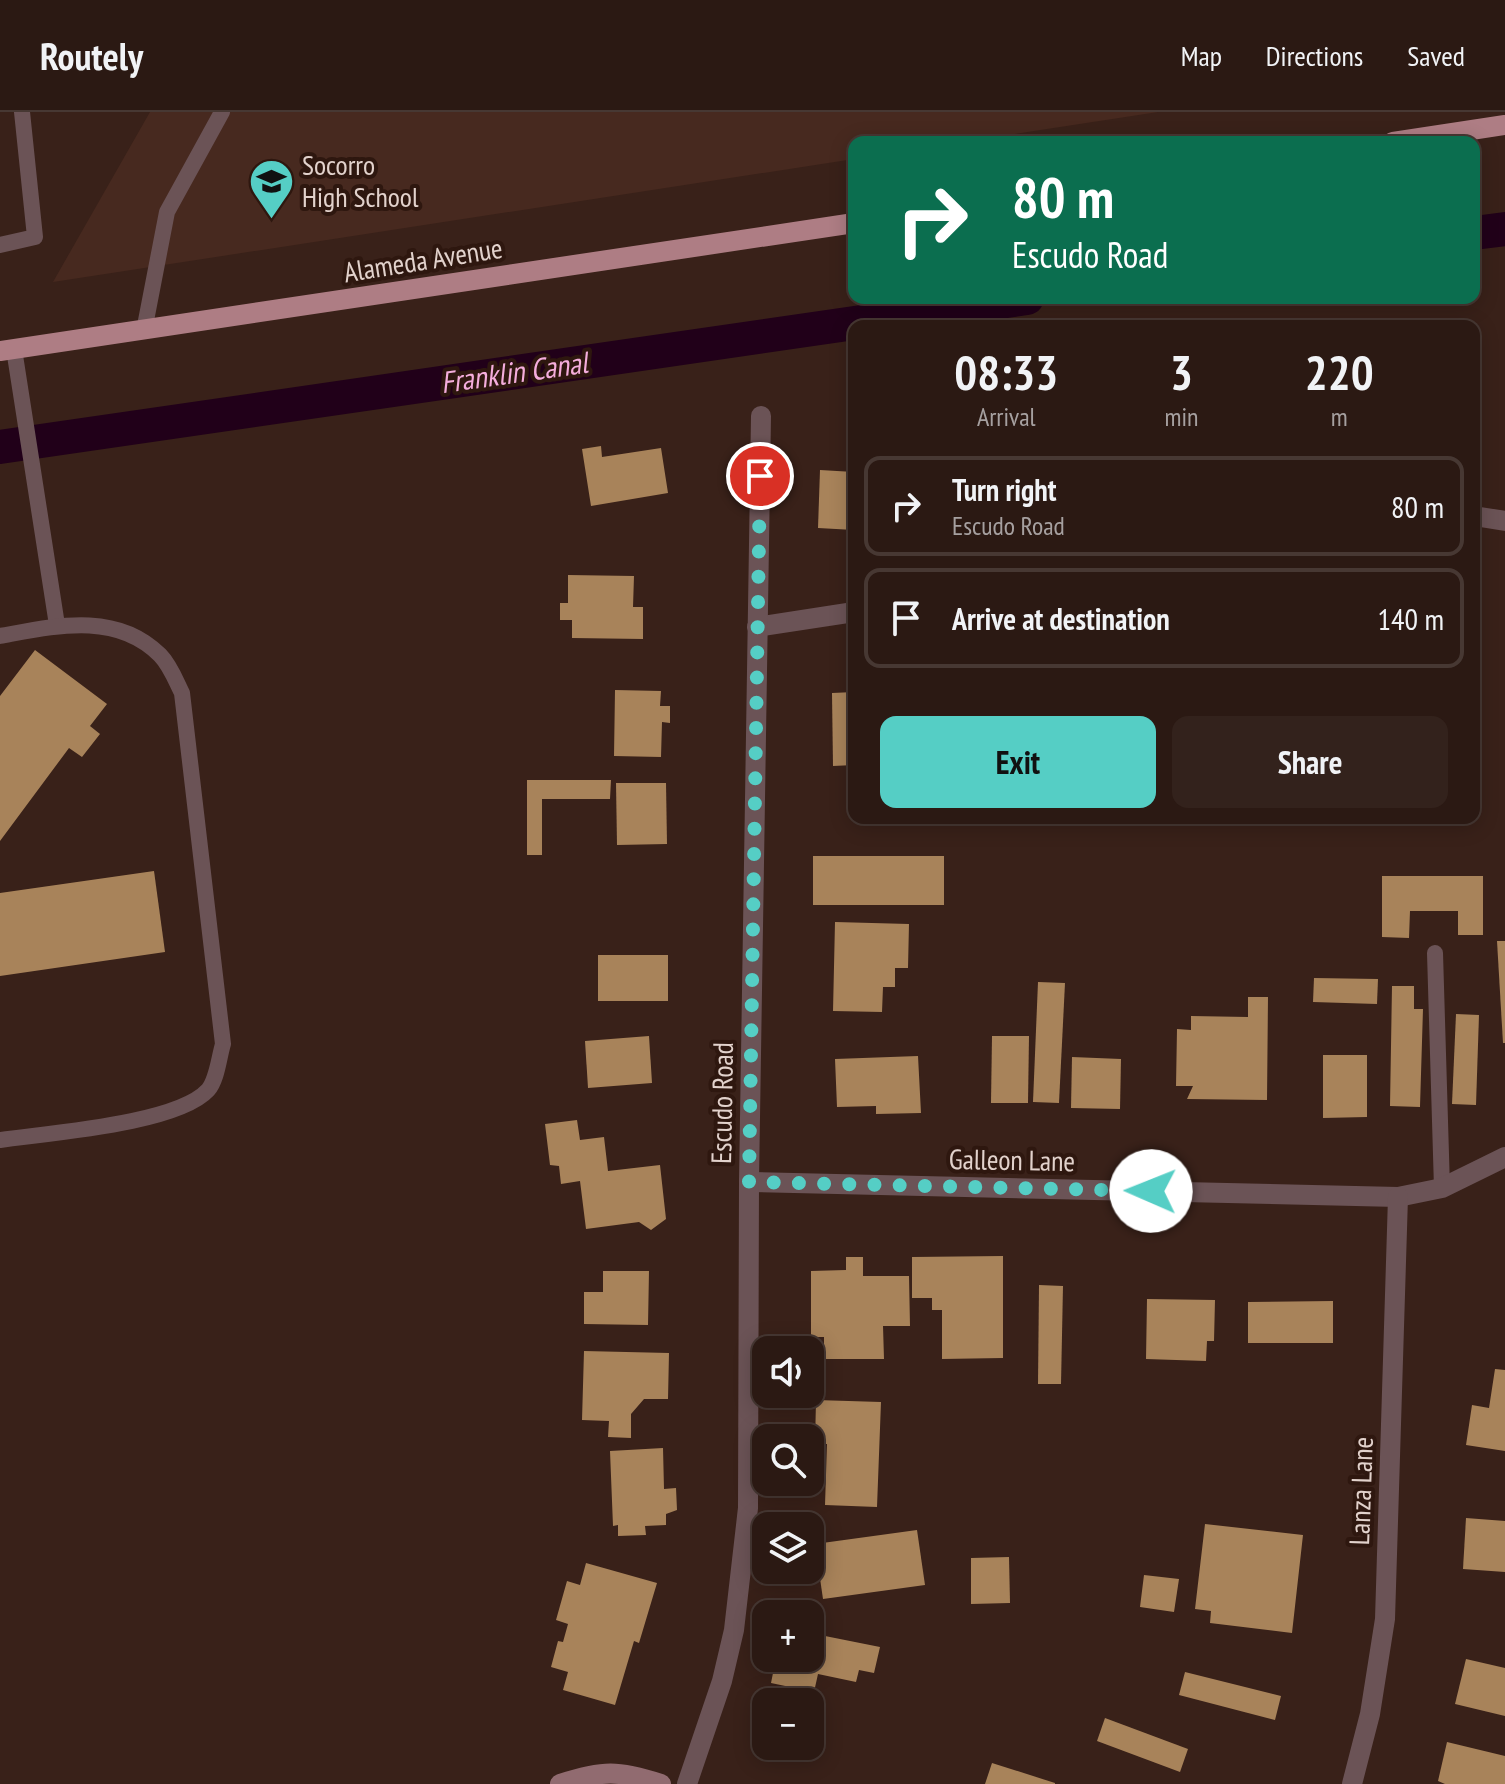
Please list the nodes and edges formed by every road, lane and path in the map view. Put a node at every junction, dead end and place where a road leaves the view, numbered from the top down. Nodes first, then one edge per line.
1 (22, 112) edge
2 (222, 112) edge
3 (1505, 125) edge
4 (1433, 136) edge
5 (848, 224) edge
6 (0, 245) edge
7 (144, 331) junction
8 (7, 350) edge
9 (761, 416) dead end
10 (1480, 517) edge
11 (1505, 521) edge
12 (848, 613) edge
13 (57, 625) junction
14 (757, 627) junction
15 (0, 636) edge
16 (1435, 953) dead end
17 (0, 1140) edge
18 (1505, 1157) edge
19 (749, 1182) junction
20 (1442, 1188) junction
21 (1398, 1197) junction
22 (560, 1784) edge
23 (661, 1784) edge
24 (687, 1784) edge
25 (1352, 1784) edge

1 - 6 lane
2 - 7 lane
3 - 4 main road
5 - 7 main road, Alameda Avenue
7 - 8 main road, Alameda Avenue
8 - 13 lane
9 - 14 street, Escudo Road
10 - 11 street
12 - 14 street
13 - 15 lane
13 - 17 lane
14 - 19 street, Escudo Road
16 - 20 lane
18 - 20 street, Galleon Lane
19 - 21 street, Galleon Lane
19 - 24 street, Escudo Road
20 - 21 street, Galleon Lane
21 - 25 street, Lanza Lane
22 - 23 street

